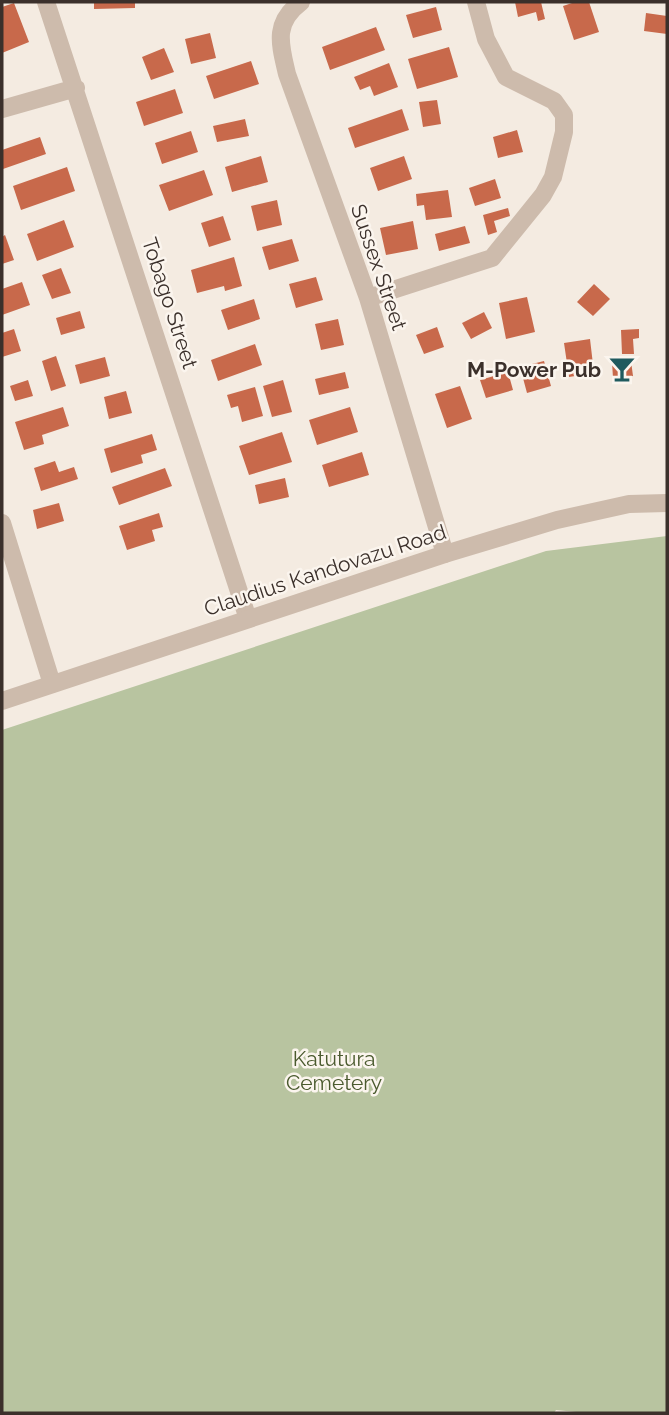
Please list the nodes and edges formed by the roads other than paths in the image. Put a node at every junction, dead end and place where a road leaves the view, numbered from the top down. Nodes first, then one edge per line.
1 (46, 2) edge
2 (301, 2) edge
3 (476, 2) edge
4 (76, 88) junction
5 (2, 109) edge
6 (368, 298) junction
7 (667, 503) edge
8 (2, 523) edge
9 (445, 554) junction
10 (248, 620) junction
11 (52, 684) junction
12 (2, 701) edge

1 - 4 street, Tobago Street
2 - 6 street, Sussex Street
3 - 6 street
4 - 5 street
4 - 10 street, Tobago Street
6 - 9 street, Sussex Street
7 - 9 street, Claudius Kandovazu Road
8 - 11 street
9 - 10 street, Claudius Kandovazu Road
10 - 11 street, Claudius Kandovazu Road
11 - 12 street, Claudius Kandovazu Road

